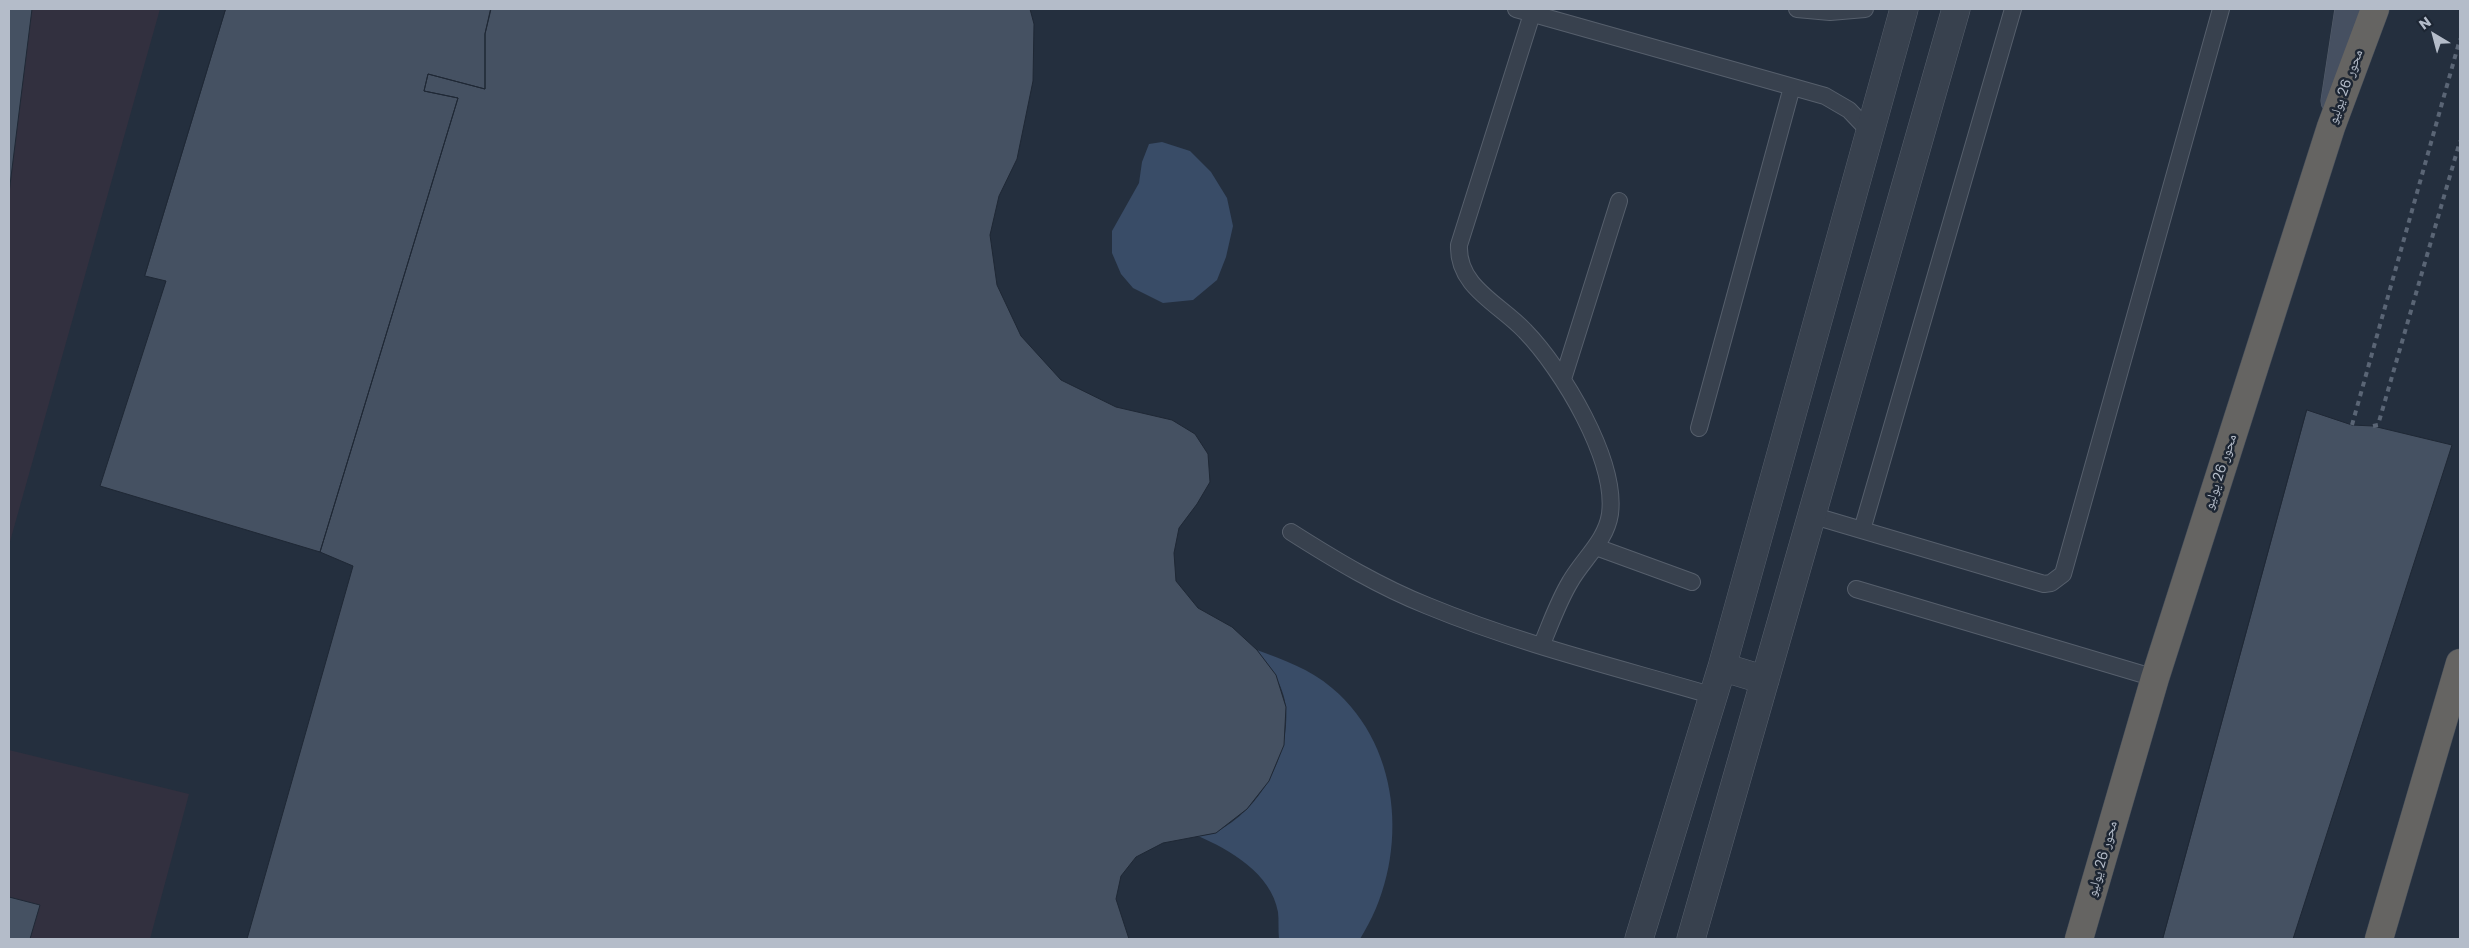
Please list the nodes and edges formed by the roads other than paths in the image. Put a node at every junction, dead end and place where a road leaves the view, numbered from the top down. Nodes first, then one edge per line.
1 (1797, 9) edge
2 (1865, 9) edge
3 (1904, 9) edge
4 (1956, 9) edge
5 (2013, 9) edge
6 (2221, 9) edge
7 (2349, 9) edge
8 (2375, 9) edge
9 (1524, 12) edge
10 (1792, 87) junction
11 (2331, 127) junction
12 (1869, 131) junction
13 (1619, 201) dead end
14 (1563, 379) junction
15 (1699, 428) dead end
16 (1811, 515) junction
17 (1862, 530) junction
18 (1291, 532) dead end
19 (1596, 547) junction
20 (1692, 582) dead end
21 (1856, 589) dead end
22 (1542, 644) junction
23 (2460, 664) edge
24 (1722, 667) junction
25 (2155, 678) junction
26 (1765, 680) junction
27 (1714, 696) junction
28 (1639, 939) edge
29 (1691, 939) edge
30 (2079, 939) edge
31 (2380, 939) edge

1 - 2 lane
3 - 12 street
4 - 16 street
5 - 17 lane
6 - 17 lane
7 - 11 main road
8 - 11 highway, محور 26 يوليو
9 - 10 lane
9 - 14 lane
10 - 12 lane
10 - 15 lane
11 - 25 highway, محور 26 يوليو
12 - 24 street
13 - 14 lane
14 - 19 lane
16 - 17 lane
16 - 26 street
18 - 22 lane
19 - 20 lane
19 - 22 lane
21 - 25 lane
22 - 27 lane
23 - 31 highway
24 - 26 street
24 - 27 street
25 - 30 highway, محور 26 يوليو
26 - 29 street
27 - 28 street

